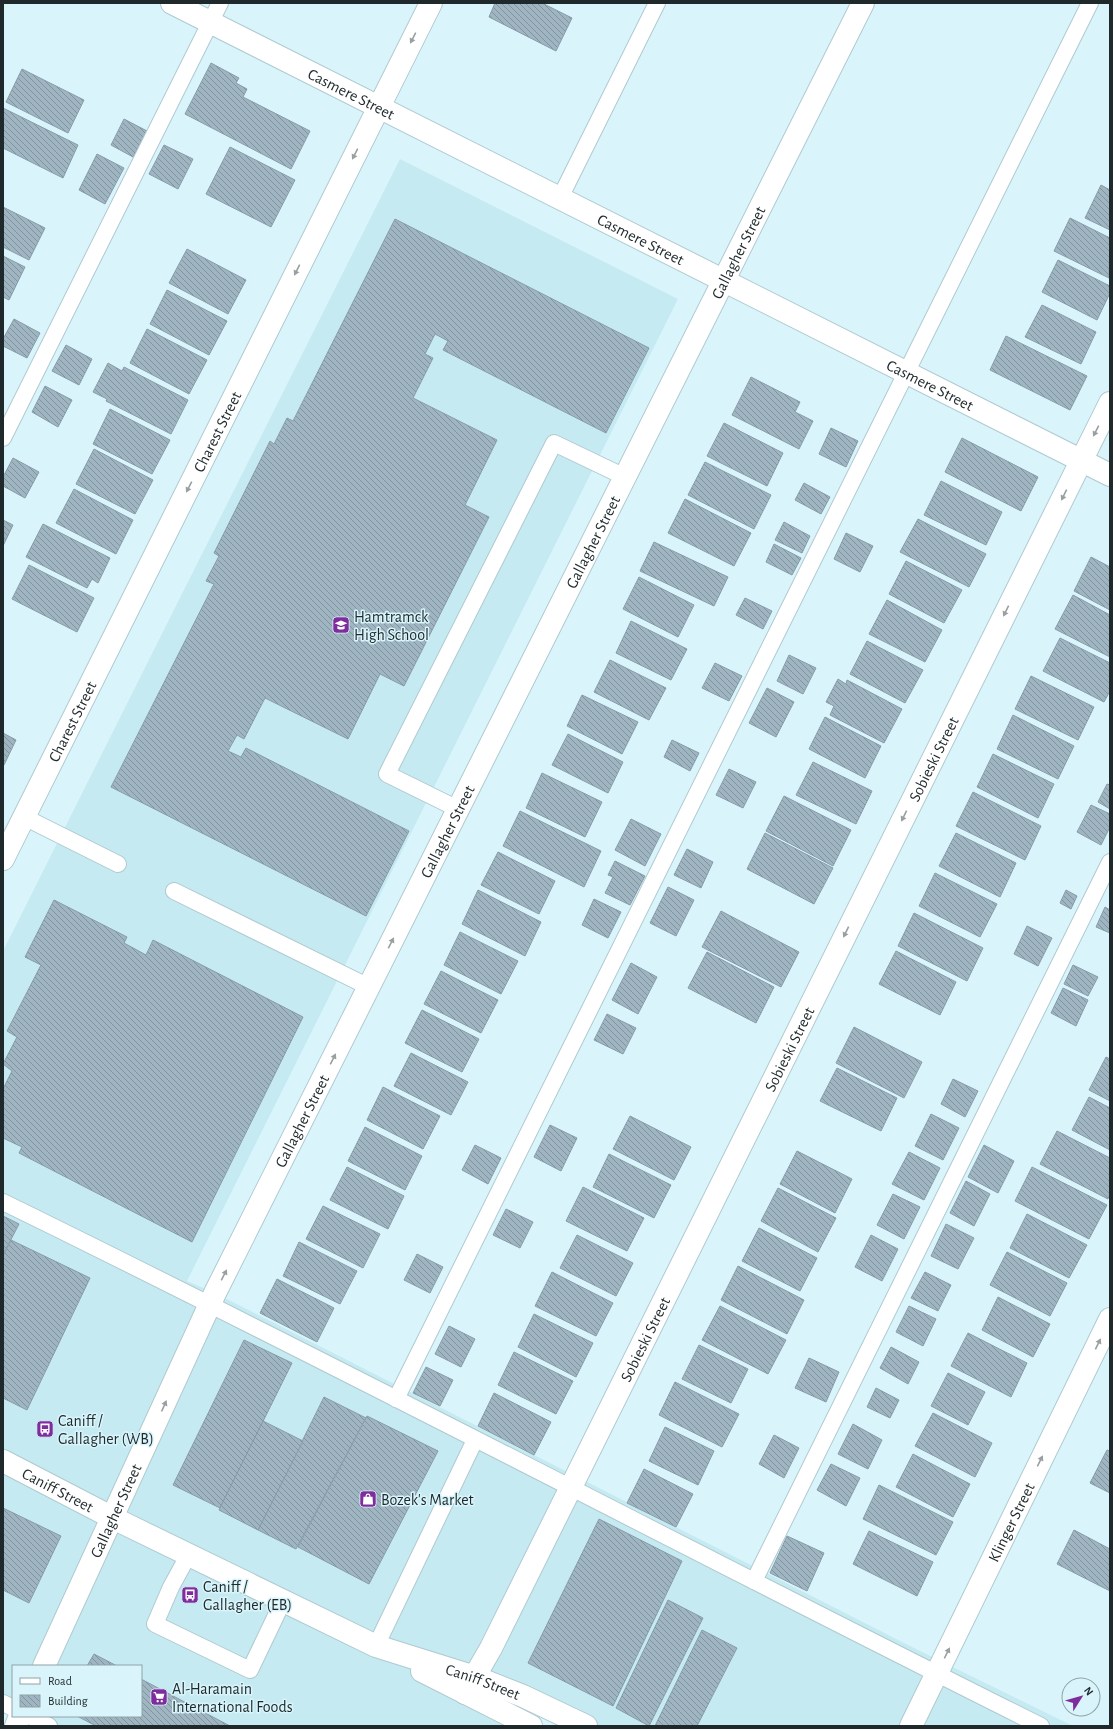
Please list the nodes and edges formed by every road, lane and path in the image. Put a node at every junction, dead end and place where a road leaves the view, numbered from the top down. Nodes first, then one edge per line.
1 (172, 3) edge
2 (220, 3) edge
3 (431, 3) edge
4 (657, 3) edge
5 (864, 3) edge
6 (1090, 3) edge
7 (210, 22) junction
8 (379, 107) junction
9 (560, 198) junction
10 (724, 281) junction
11 (905, 372) junction
12 (1110, 402) edge
13 (3, 438) edge
14 (1081, 460) junction
15 (1110, 475) edge
16 (626, 477) junction
17 (458, 809) junction
18 (24, 817) junction
19 (3, 859) edge
20 (1110, 862) edge
21 (118, 864) dead end
22 (174, 891) dead end
23 (369, 987) junction
24 (3, 1202) edge
25 (210, 1303) junction
26 (1110, 1319) edge
27 (396, 1399) junction
28 (475, 1440) junction
29 (3, 1461) edge
30 (570, 1488) junction
31 (113, 1518) junction
32 (189, 1554) junction
33 (754, 1581) junction
34 (283, 1601) junction
35 (376, 1646) junction
36 (44, 1665) edge
37 (937, 1674) junction
38 (469, 1685) junction
39 (3, 1703) edge
40 (12, 1708) edge
41 (32, 1717) edge
42 (49, 1726) edge
43 (531, 1726) edge
44 (586, 1726) edge
45 (911, 1726) edge
46 (1041, 1726) edge

1 - 7 street, Casmere Street
2 - 7 lane
3 -> 8 street, Charest Street
4 - 9 lane
5 - 10 street, Gallagher Street
6 - 11 lane
7 - 8 street, Casmere Street
7 - 13 lane
8 - 9 street, Casmere Street
8 -> 18 street, Charest Street
9 - 10 street, Casmere Street
10 - 11 street, Casmere Street
10 - 16 street, Gallagher Street
11 - 14 street, Casmere Street
11 - 27 lane
12 -> 14 street, Sobieski Street
14 - 15 street, Casmere Street
14 -> 30 street, Sobieski Street
16 - 17 street, Gallagher Street
16 - 17 lane
23 -> 17 street, Gallagher Street
18 - 19 street, Charest Street
18 - 21 lane
20 - 33 lane
22 - 23 lane
25 -> 23 street, Gallagher Street
24 - 25 lane
25 - 27 lane
31 -> 25 street, Gallagher Street
37 -> 26 street, Klinger Street
27 - 28 lane
28 - 30 lane
28 - 35 lane
29 - 31 street, Caniff Street
30 - 33 lane
30 - 38 street, Sobieski Street
31 - 32 street, Caniff Street
31 - 34 street, Caniff Street
31 - 36 street, Gallagher Street
32 - 34 street, Caniff Street
32 - 34 lane
33 - 37 lane
34 - 35 street, Caniff Street
35 - 38 street, Caniff Street
37 - 45 street, Klinger Street
37 - 46 lane
38 - 43 street, Caniff Street
38 - 44 street, Caniff Street
39 - 40 lane
41 - 42 lane

